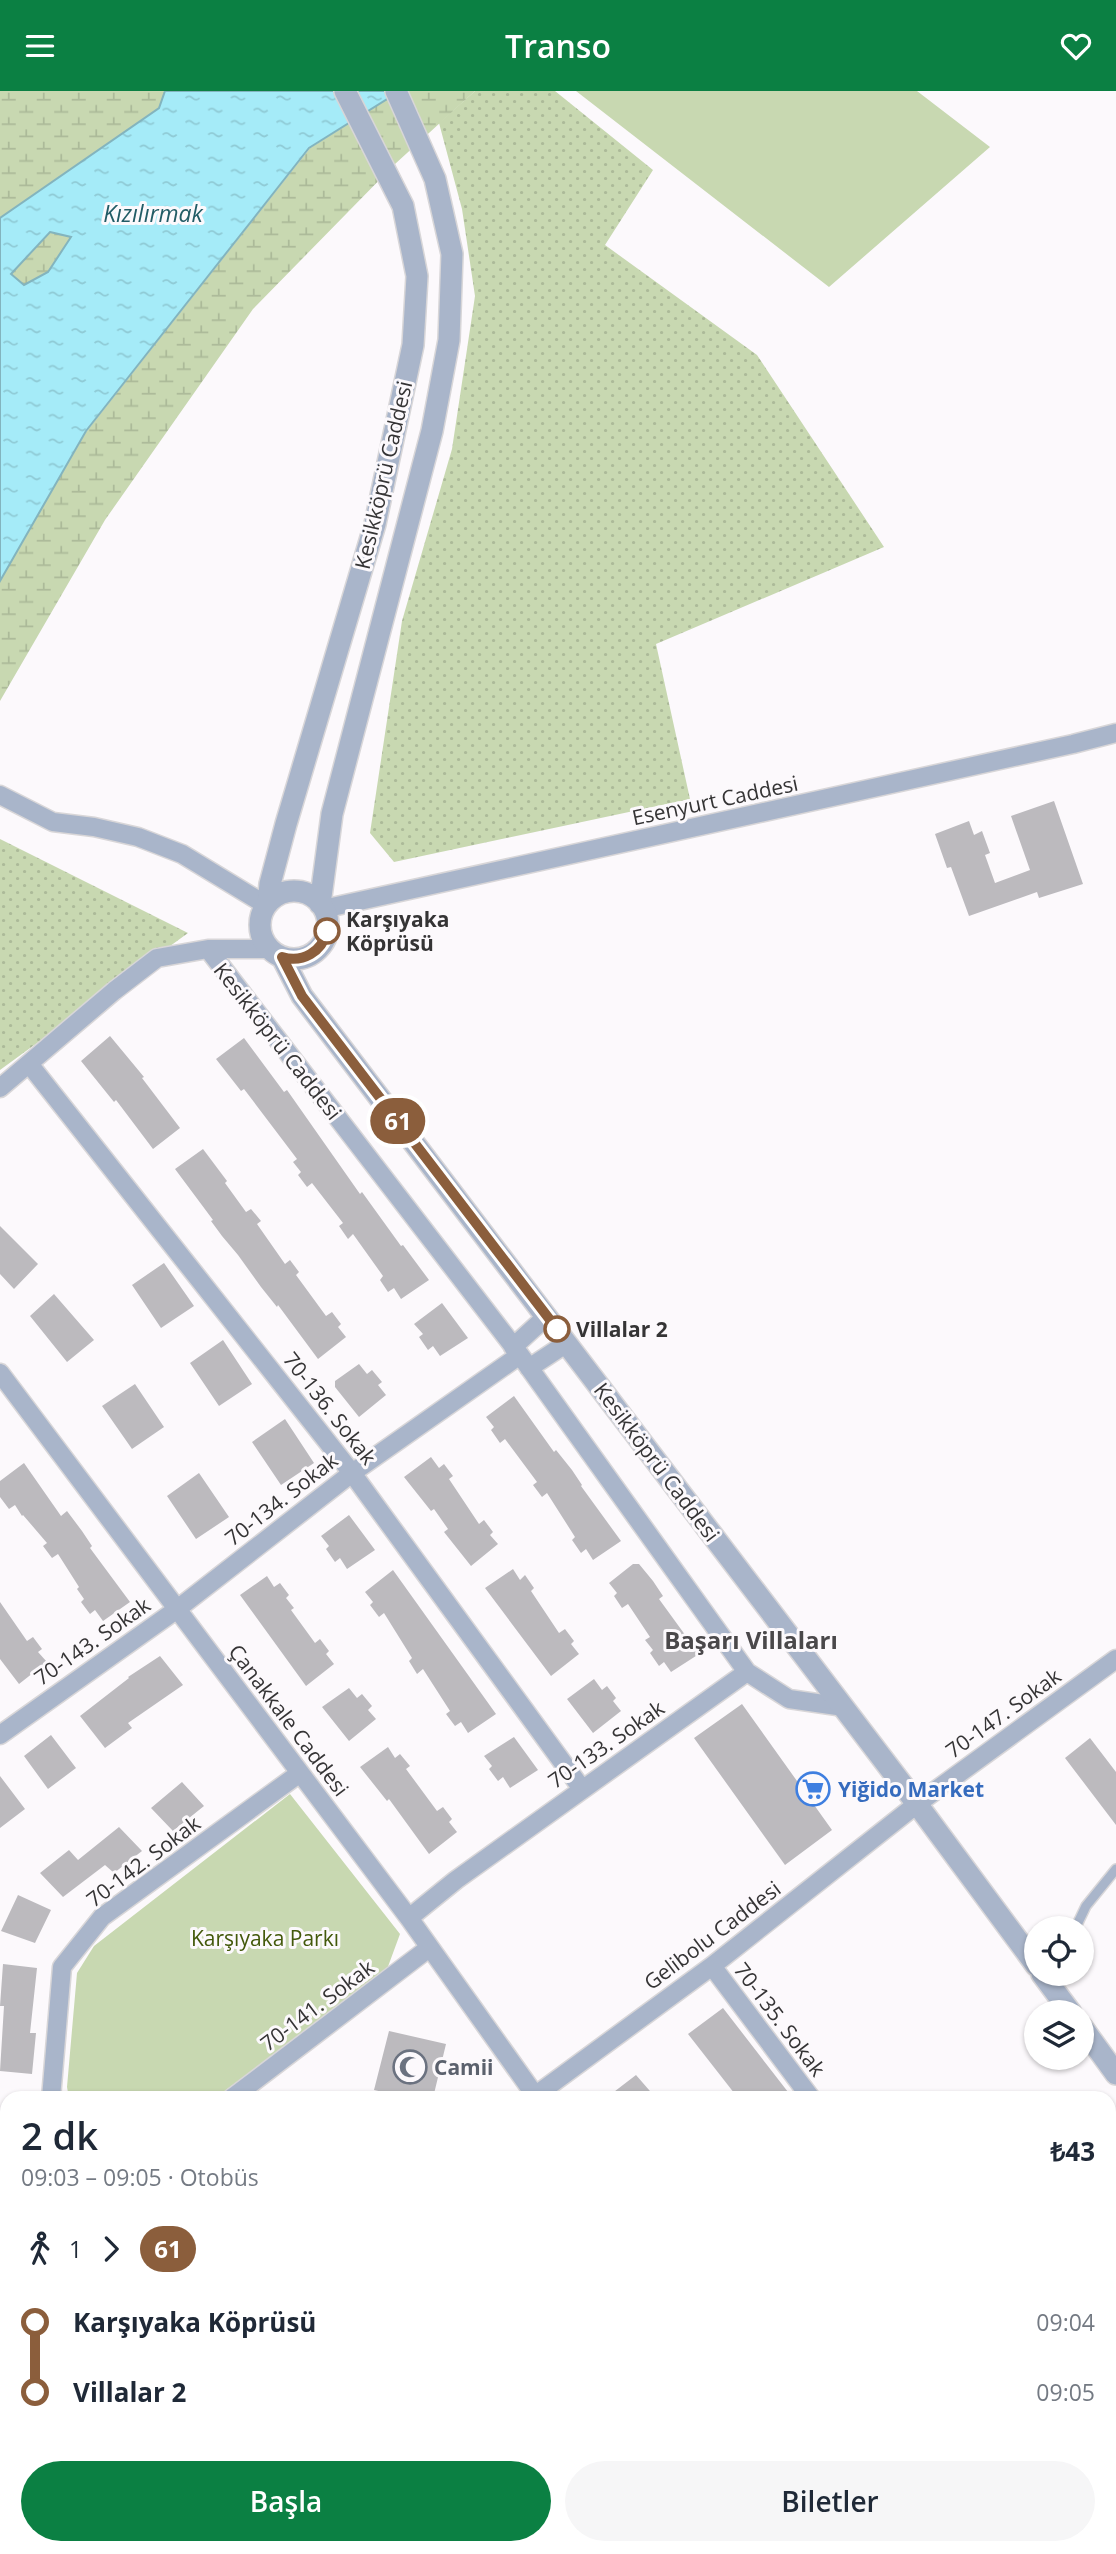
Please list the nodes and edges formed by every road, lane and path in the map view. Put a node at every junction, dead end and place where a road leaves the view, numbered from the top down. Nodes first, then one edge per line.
1 (345, 91) edge
2 (396, 91) edge
3 (1116, 733) edge
4 (0, 795) edge
5 (267, 904) junction
6 (322, 906) junction
7 (208, 949) junction
8 (275, 953) junction
9 (30, 1065) junction
10 (0, 1088) edge
11 (547, 1316) junction
12 (567, 1343) junction
13 (521, 1356) junction
14 (0, 1373) edge
15 (352, 1472) junction
16 (176, 1609) junction
17 (1116, 1659) edge
18 (747, 1672) junction
19 (844, 1707) junction
20 (2, 1729) edge
21 (300, 1773) junction
22 (582, 1789) junction
23 (917, 1804) junction
24 (1116, 1869) edge
25 (1081, 1916) edge
26 (409, 1918) junction
27 (1024, 1947) edge
28 (429, 1948) junction
29 (712, 1966) junction
30 (1094, 2044) edge
31 (1116, 2074) edge
32 (52, 2091) edge
33 (241, 2091) edge
34 (531, 2091) edge
35 (543, 2091) edge
36 (806, 2091) edge

1 - 5 street, Kesikköprü Caddesi
2 - 6 street, Kesikköprü Caddesi
3 - 6 street, Esenyurt Caddesi
4 - 5 street
5 - 6 street
5 - 8 street
6 - 8 street
7 - 8 street
7 - 9 street
7 - 13 street, Kesikköprü Caddesi
8 - 11 street, Kesikköprü Caddesi
9 - 10 street
9 - 15 street, 70-136. Sokak
11 - 12 street, Kesikköprü Caddesi
11 - 13 street
12 - 13 street
12 - 19 street, Kesikköprü Caddesi
13 - 15 street, 70-134. Sokak
13 - 18 street, Kesikköprü Caddesi
14 - 16 street, Çanakkale Caddesi
15 - 16 street, 70-134. Sokak
15 - 22 street, 70-136. Sokak
16 - 20 street, 70-143. Sokak
16 - 21 street, Çanakkale Caddesi
17 - 23 street, 70-147. Sokak
18 - 19 street
18 - 22 street, 70-133. Sokak
19 - 23 street, Kesikköprü Caddesi
21 - 26 street, Çanakkale Caddesi
21 - 32 street, 70-142. Sokak
22 - 26 street, 70-133. Sokak
23 - 27 street, Kesikköprü Caddesi
23 - 29 street, Gelibolu Caddesi
24 - 25 lane
26 - 28 street, Çanakkale Caddesi
28 - 33 street, 70-141. Sokak
28 - 34 street, Çanakkale Caddesi
29 - 35 street, Gelibolu Caddesi
29 - 36 street, 70-135. Sokak
30 - 31 street

